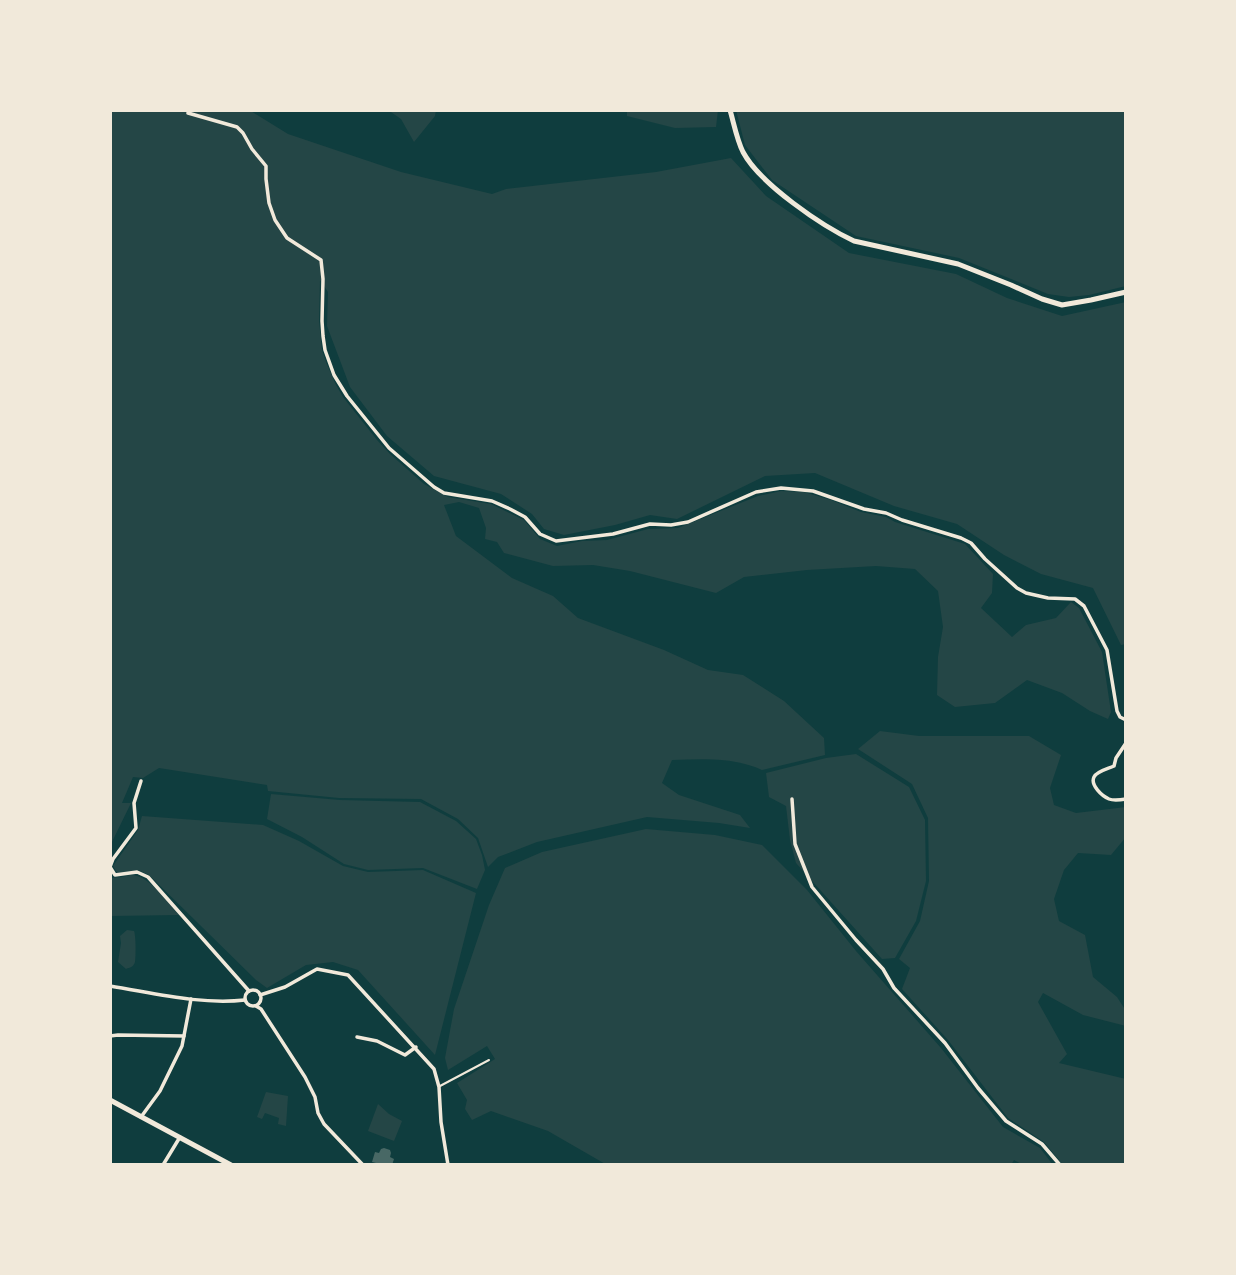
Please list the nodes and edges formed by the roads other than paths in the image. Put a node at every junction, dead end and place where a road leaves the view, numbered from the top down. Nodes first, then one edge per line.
1 (730, 110) edge
2 (188, 113) dead end
3 (1126, 292) edge
4 (1126, 720) edge
5 (1126, 743) edge
6 (141, 781) dead end
7 (792, 799) dead end
8 (1126, 799) edge
9 (110, 867) edge
10 (110, 986) edge
11 (249, 991) junction
12 (260, 995) junction
13 (191, 999) junction
14 (245, 1000) junction
15 (257, 1006) junction
16 (184, 1036) junction
17 (110, 1037) edge
18 (357, 1037) dead end
19 (416, 1047) junction
20 (489, 1060) dead end
21 (439, 1087) junction
22 (110, 1100) edge
23 (141, 1116) junction
24 (180, 1137) junction
25 (163, 1165) edge
26 (231, 1165) edge
27 (363, 1165) edge
28 (448, 1165) edge
29 (1059, 1165) edge

1 - 3 main road
2 - 4 street
5 - 8 street
6 - 9 street
7 - 29 street
9 - 11 street
10 - 13 street
11 - 12 street
11 - 14 street
12 - 15 street
12 - 19 street
13 - 14 street
13 - 16 street
14 - 15 street
15 - 27 street
16 - 17 street
16 - 23 street
18 - 19 street
19 - 21 street
20 - 21 lane
21 - 28 street
22 - 23 main road
23 - 24 main road
24 - 25 street
24 - 26 main road

